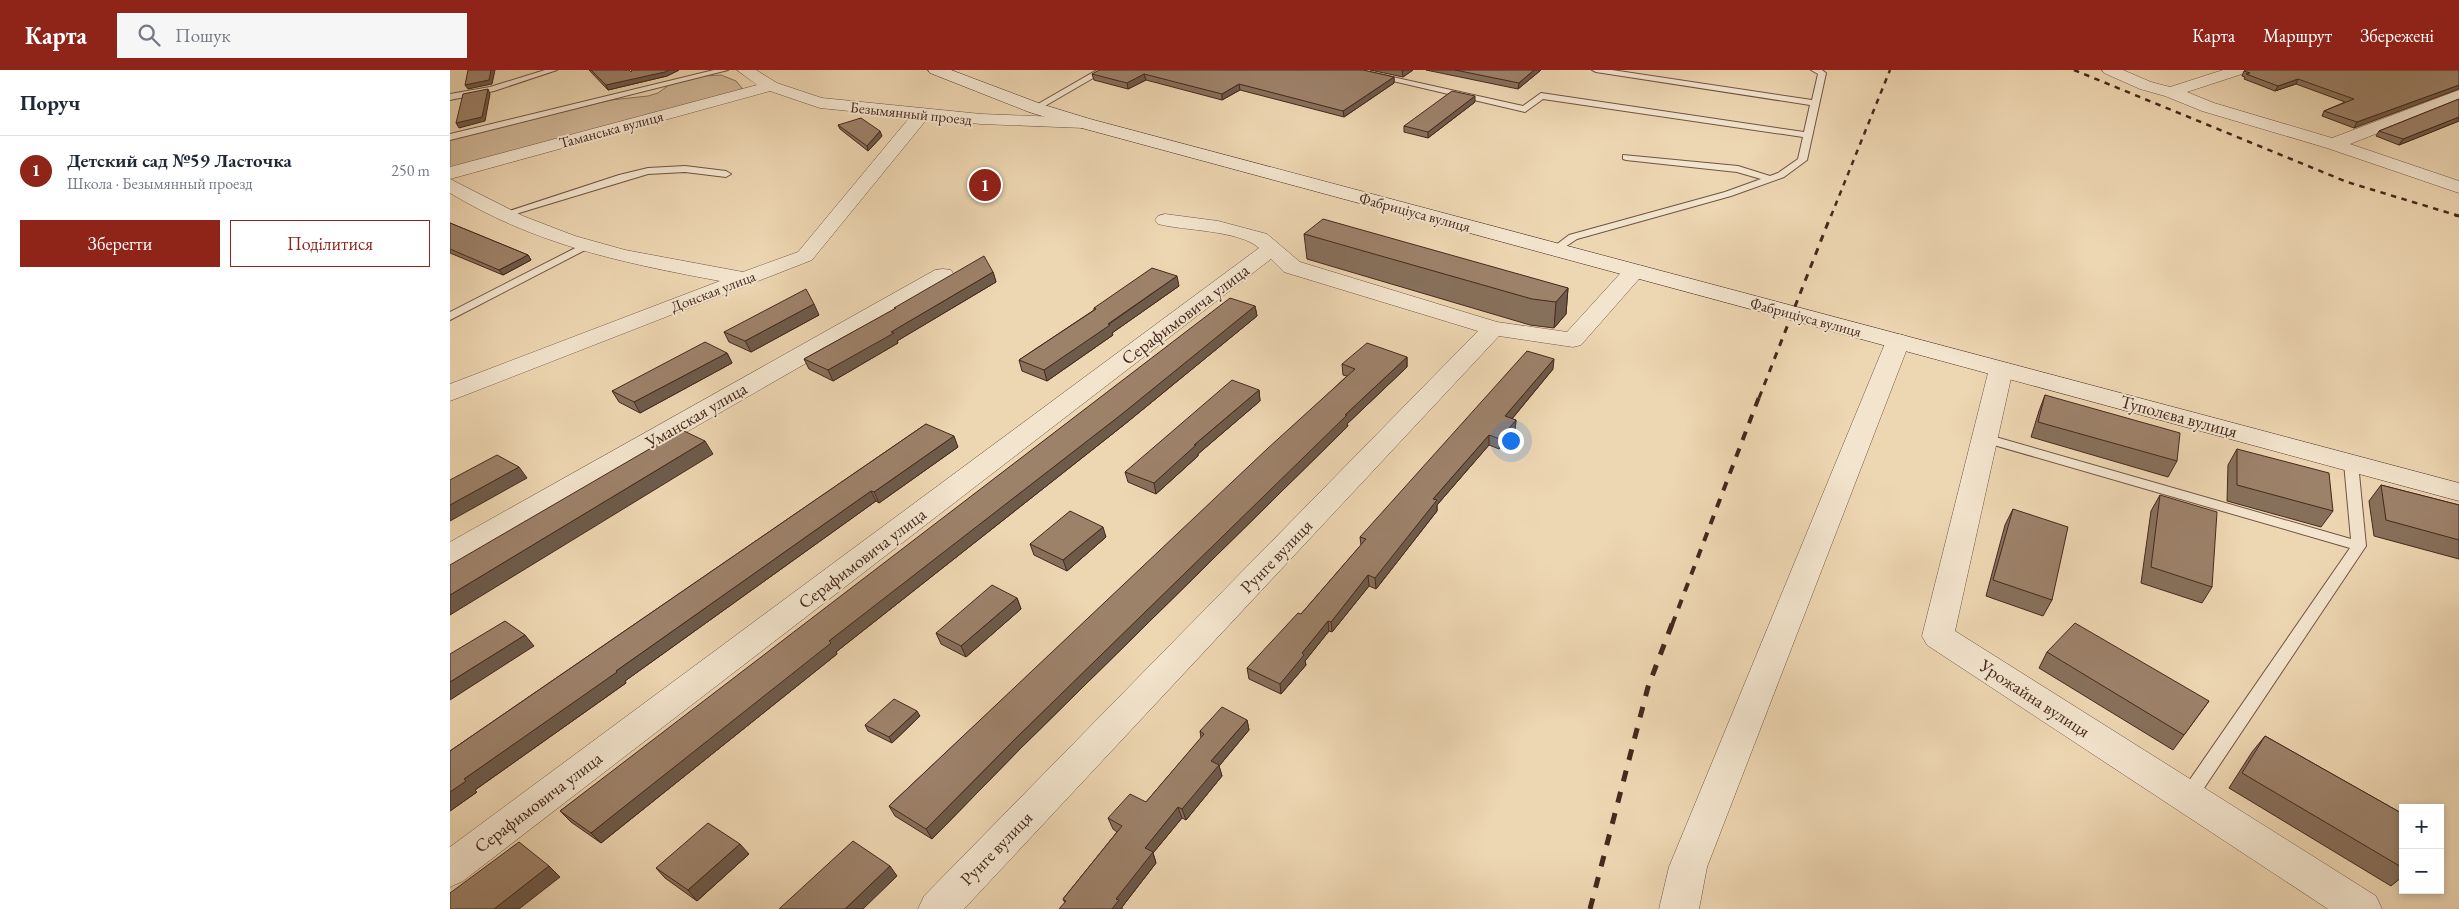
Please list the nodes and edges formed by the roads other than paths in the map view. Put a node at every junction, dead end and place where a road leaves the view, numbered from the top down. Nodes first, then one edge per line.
1 (553, 70) edge
2 (724, 70) edge
3 (745, 70) edge
4 (936, 70) edge
5 (1103, 70) edge
6 (1350, 70) edge
7 (1596, 70) edge
8 (1815, 70) edge
9 (2110, 70) edge
10 (2239, 70) edge
11 (771, 86) junction
12 (2171, 92) junction
13 (2459, 95) edge
14 (450, 97) edge
15 (1815, 103) junction
16 (1035, 108) junction
17 (922, 114) junction
18 (1084, 123) junction
19 (1807, 135) junction
20 (450, 137) edge
21 (2334, 144) junction
22 (1626, 157) dead end
23 (450, 173) edge
24 (726, 174) dead end
25 (1770, 179) junction
26 (450, 185) edge
27 (2459, 188) edge
28 (505, 214) junction
29 (1165, 220) dead end
30 (585, 246) junction
31 (1273, 248) junction
32 (1556, 250) junction
33 (1635, 271) junction
34 (943, 275) dead end
35 (743, 279) junction
36 (450, 316) edge
37 (1494, 328) junction
38 (1898, 342) junction
39 (2001, 369) junction
40 (450, 393) edge
41 (1985, 438) junction
42 (2350, 462) junction
43 (2459, 492) edge
44 (2359, 546) junction
45 (450, 555) edge
46 (2188, 797) junction
47 (450, 869) edge
48 (1681, 908) edge
49 (938, 909) edge
50 (2362, 909) edge

1 - 14 lane
2 - 20 lane
3 - 11 street, Безымянный проезд
4 - 16 street, Фабриціуса вулиця
5 - 16 lane
6 - 19 lane
7 - 15 lane
8 - 15 lane
9 - 12 street
10 - 12 street
11 - 17 street, Безымянный проезд
11 - 23 street, Таманська вулиця
12 - 21 street
13 - 21 street
15 - 19 lane
16 - 18 street, Фабриціуса вулиця
17 - 18 street, Безымянный проезд
17 - 35 street, Донская улица
18 - 32 street, Фабриціуса вулиця
19 - 25 lane
21 - 27 street
22 - 25 lane
24 - 28 lane
25 - 32 lane
26 - 28 street
28 - 30 street
29 - 31 street
30 - 35 street
30 - 36 lane
31 - 37 street
31 - 47 street, Серафимовича улица
32 - 33 street, Фабриціуса вулиця
33 - 37 street
33 - 38 street, Фабриціуса вулиця
34 - 45 street, Уманская улица
35 - 40 street, Донская улица
37 - 49 street, Рунге вулиця
38 - 39 street, Туполєва вулиця
38 - 48 street
39 - 41 street, Урожайна вулиця
39 - 42 street, Туполєва вулиця
41 - 44 lane
41 - 46 street, Урожайна вулиця
42 - 43 street, Туполєва вулиця
42 - 44 lane
44 - 46 lane
46 - 50 street, Урожайна вулиця

